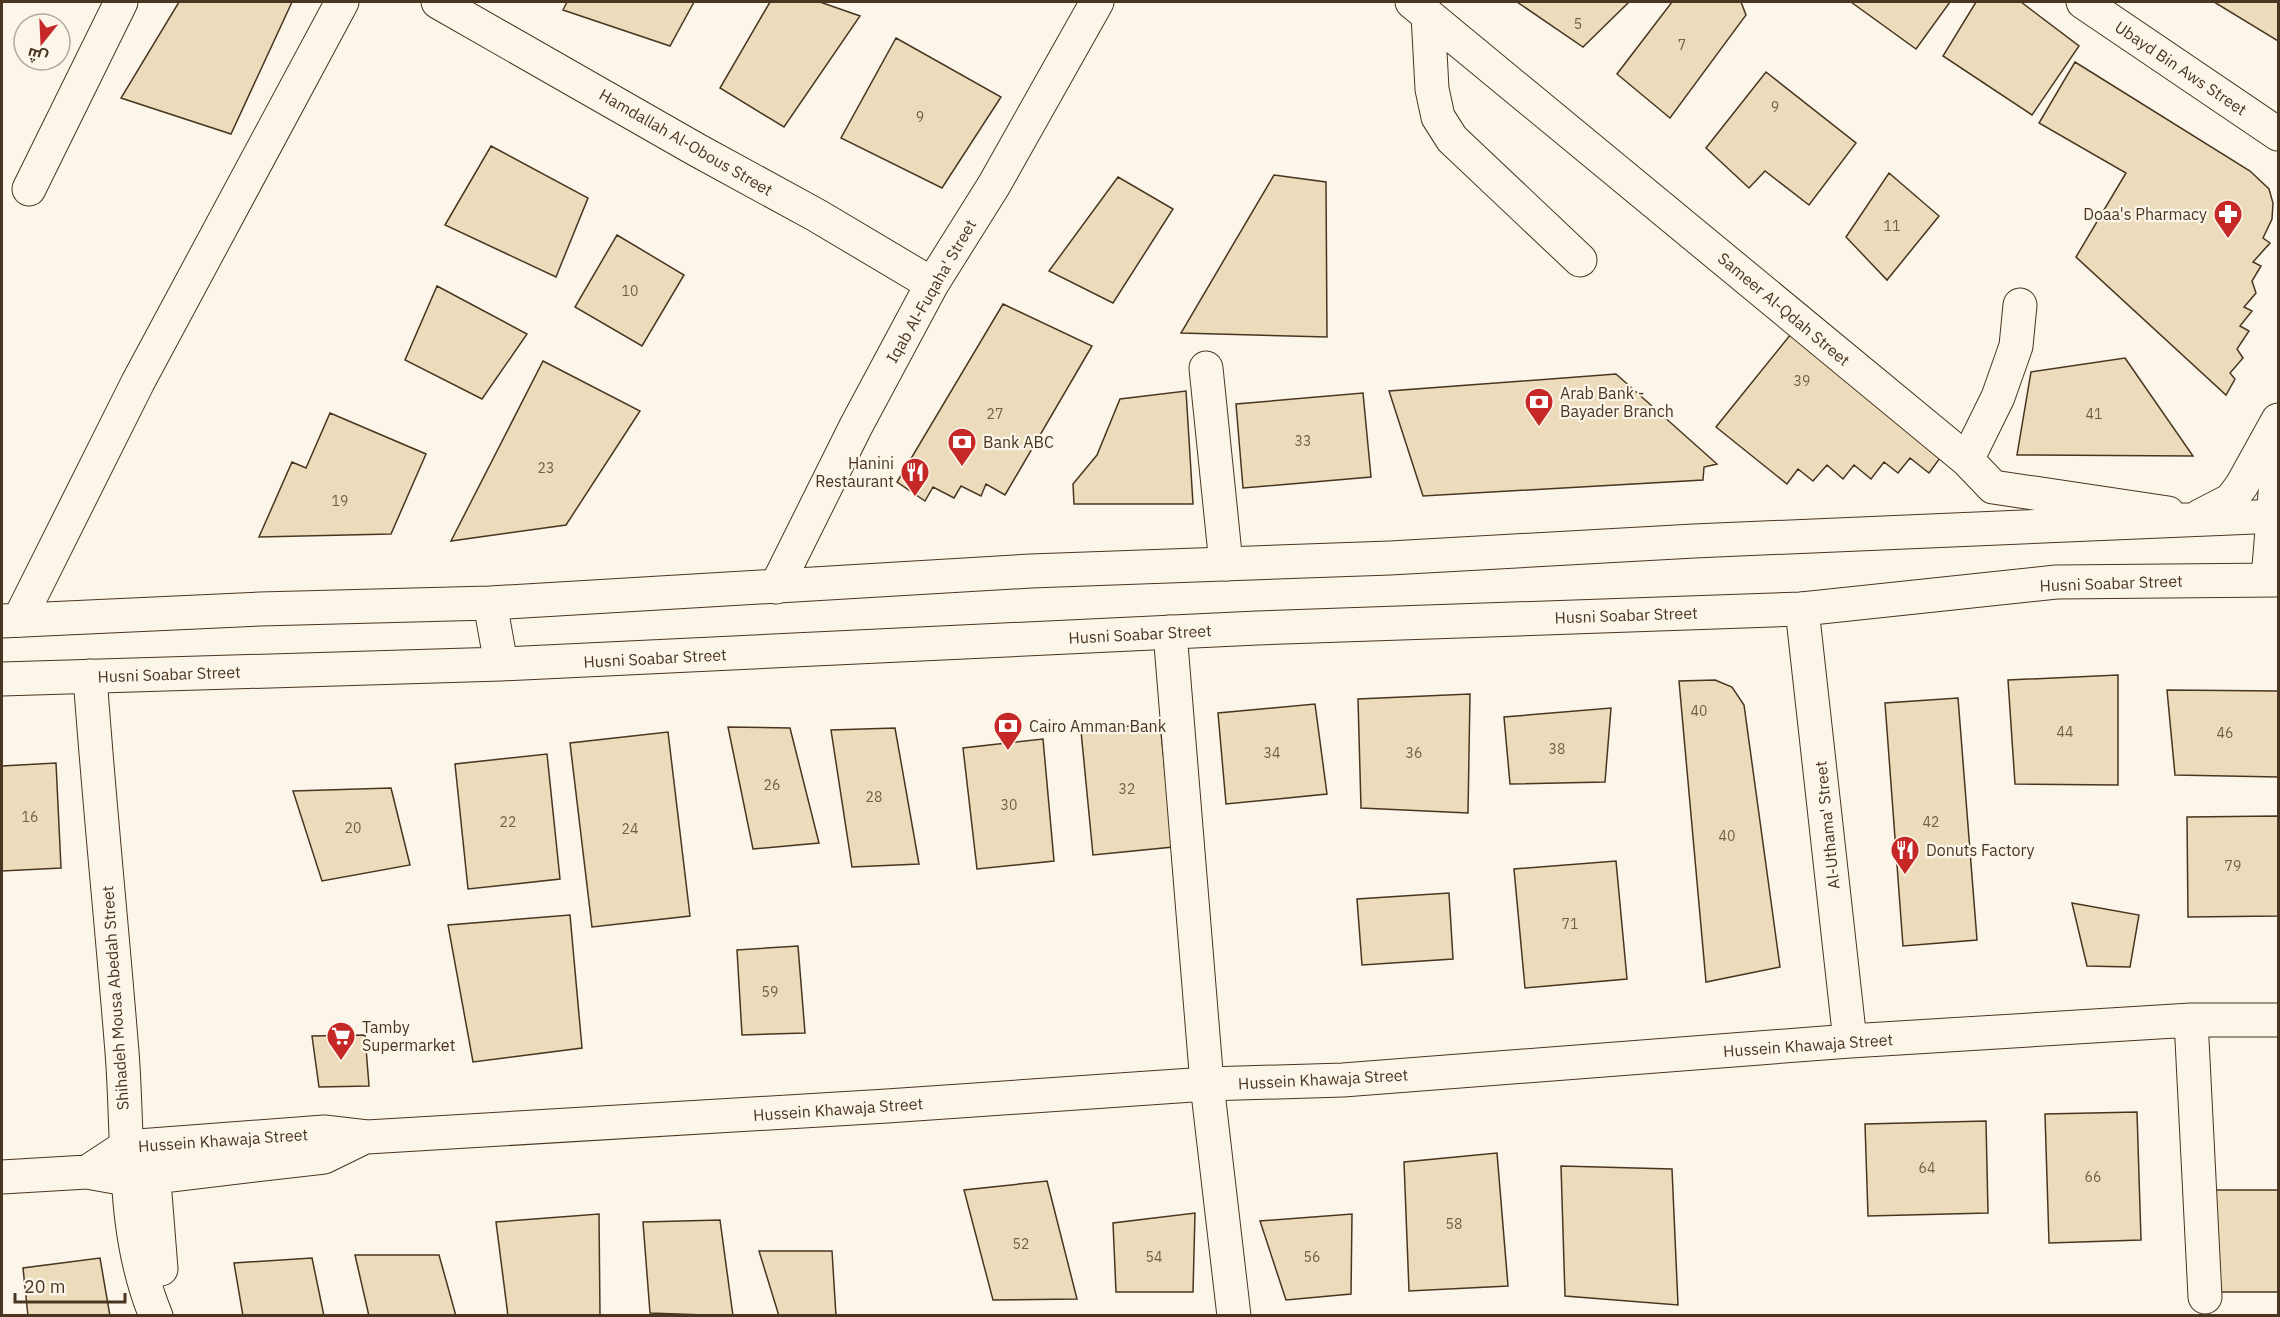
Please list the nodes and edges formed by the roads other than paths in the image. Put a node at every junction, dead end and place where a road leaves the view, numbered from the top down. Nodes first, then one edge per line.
1 (121, 2) edge
2 (342, 2) edge
3 (438, 2) edge
4 (1096, 2) edge
5 (2083, 2) edge
6 (1420, 8) edge
7 (2278, 134) edge
8 (28, 189) dead end
9 (1580, 260) dead end
10 (932, 284) junction
11 (2020, 305) dead end
12 (1206, 368) dead end
13 (2278, 420) edge
14 (2278, 457) edge
15 (1967, 460) junction
16 (2275, 515) edge
17 (2199, 517) junction
18 (1226, 564) junction
19 (2273, 580) edge
20 (776, 586) junction
21 (490, 603) junction
22 (1802, 609) junction
23 (10, 620) edge
24 (1170, 632) junction
25 (501, 664) junction
26 (90, 676) junction
27 (2, 679) edge
28 (2191, 1020) junction
29 (2278, 1020) edge
30 (1850, 1041) junction
31 (1207, 1084) junction
32 (139, 1162) junction
33 (2, 1177) edge
34 (2205, 1297) dead end
35 (156, 1316) edge
36 (162, 1316) edge
37 (1234, 1316) edge

1 - 8 street
2 - 23 street
3 - 10 street, Hamdallah Al-Obous Street
4 - 10 street, Iqab Al-Fuqaha' Street
5 - 7 street, Ubayd Bin Aws Street
6 - 9 street
6 - 15 street, Sameer Al-Qdah Street
10 - 20 street, Iqab Al-Fuqaha' Street
11 - 15 street
12 - 18 street
13 - 17 street
14 - 16 street
15 - 17 street, Sameer Al-Qdah Street
16 - 17 street
16 - 19 street
17 - 18 street
18 - 20 street
19 - 22 street, Husni Soabar Street
20 - 21 street
21 - 23 street
21 - 25 street
22 - 24 street, Husni Soabar Street
22 - 30 street, Al-Uthama' Street
24 - 25 street, Husni Soabar Street
24 - 31 street
25 - 26 street, Husni Soabar Street
26 - 27 street, Husni Soabar Street
26 - 32 street, Shihadeh Mousa Abedah Street
28 - 29 street, Hussein Khawaja Street
28 - 30 street, Hussein Khawaja Street
28 - 34 street
30 - 31 street, Hussein Khawaja Street
31 - 32 street, Hussein Khawaja Street
31 - 37 street
32 - 33 street, Hussein Khawaja Street
32 - 35 street, Shihadeh Mousa Abedah Street
32 - 36 street, Shihadeh Mousa Abedah Street

